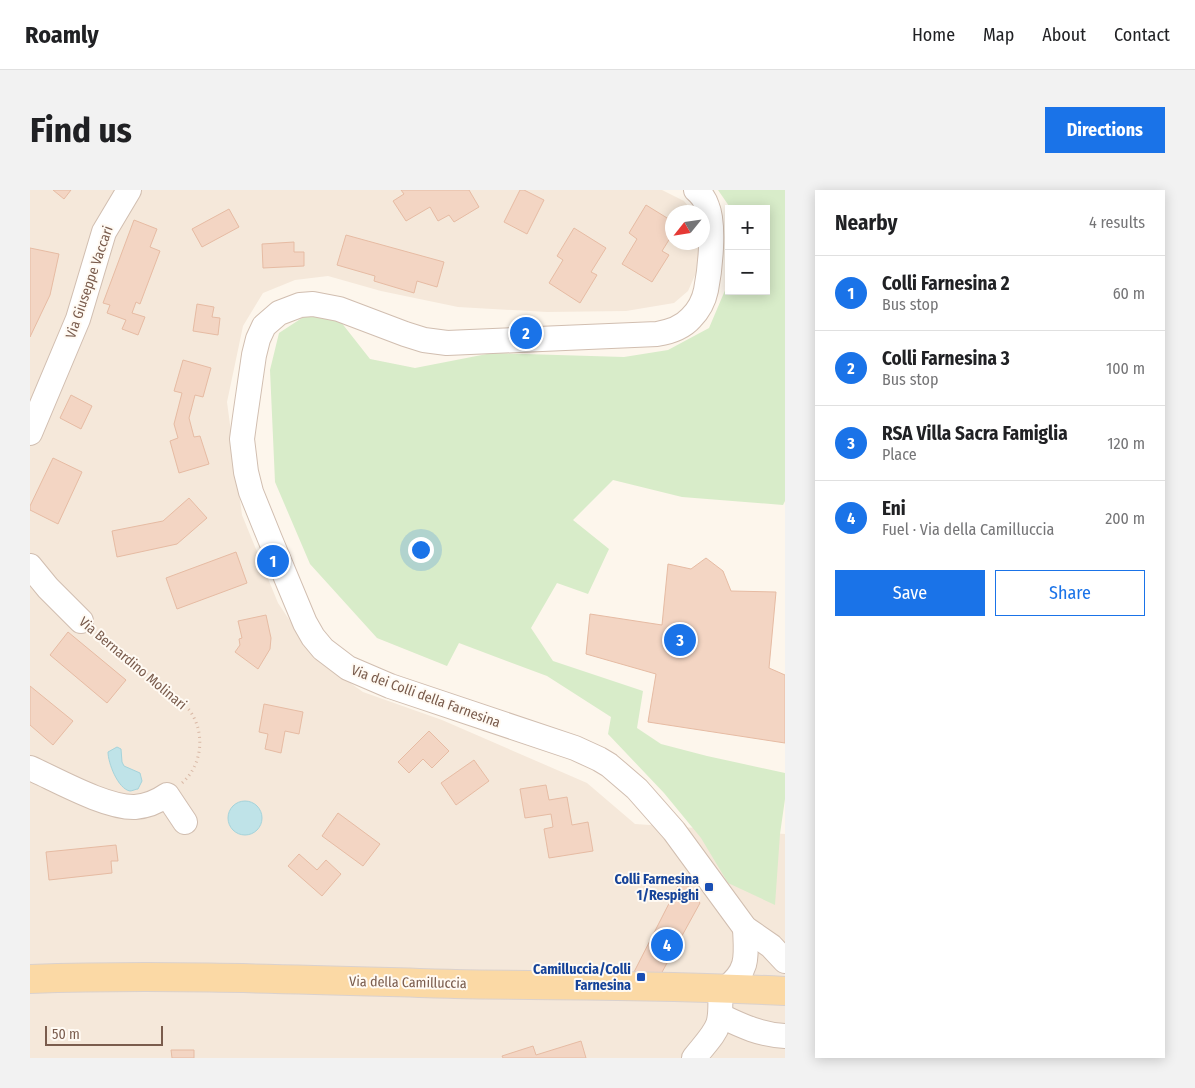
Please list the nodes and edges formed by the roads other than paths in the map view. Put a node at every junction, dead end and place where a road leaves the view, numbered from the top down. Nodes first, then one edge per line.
1 (129, 190) edge
2 (696, 190) edge
3 (30, 432) edge
4 (30, 566) edge
5 (81, 621) road end
6 (30, 768) edge
7 (185, 822) dead end
8 (745, 928) junction
9 (780, 949) edge
10 (30, 979) edge
11 (723, 988) junction
12 (785, 991) edge
13 (720, 1016) junction
14 (785, 1036) edge
15 (699, 1054) edge

1 - 3 street, Via Giuseppe Vaccari
2 - 8 street, Via dei Colli della Farnesina
4 - 5 street, Via Bernardino Molinari
6 - 7 street
8 - 9 street, Via dei Colli della Farnesina
8 - 11 street
10 - 11 main road, Via della Camilluccia
11 - 12 main road, Via della Camilluccia
11 - 13 street
13 - 14 street
13 - 15 street

